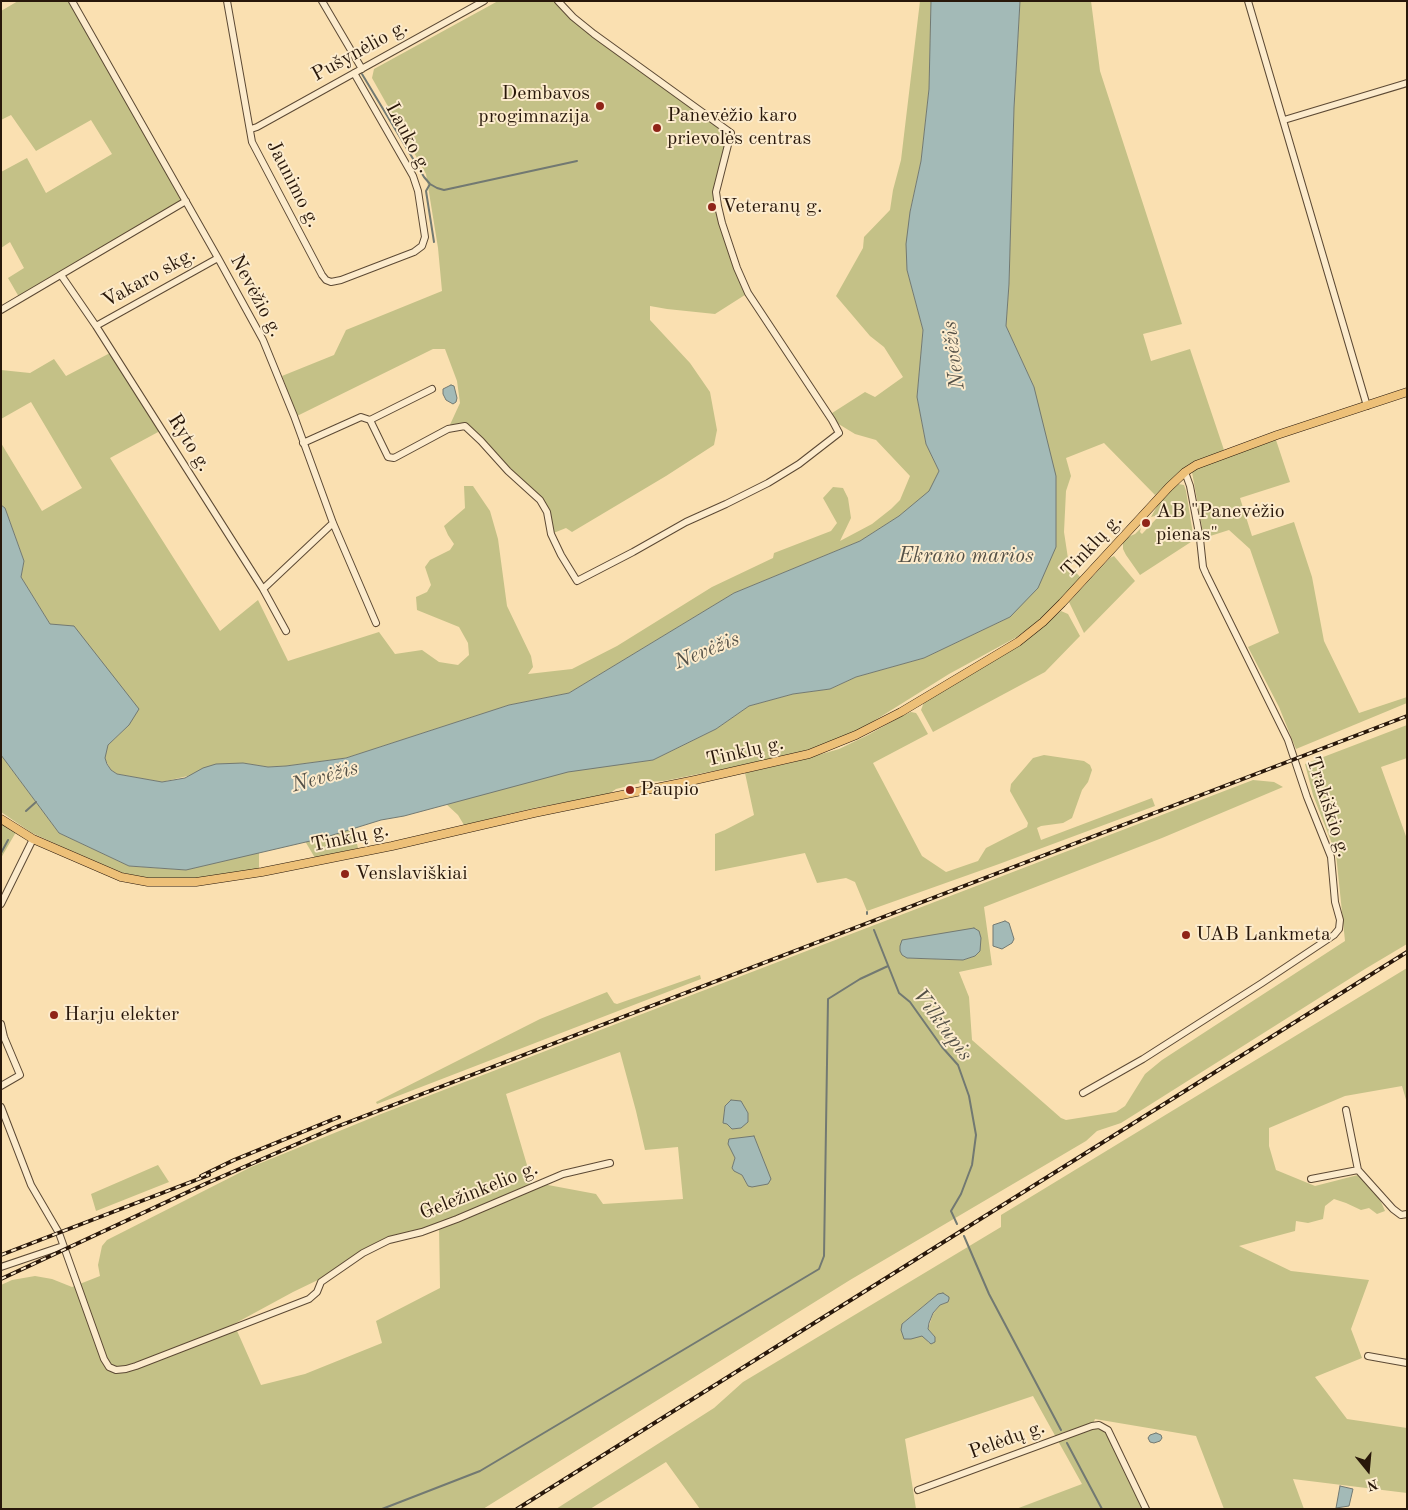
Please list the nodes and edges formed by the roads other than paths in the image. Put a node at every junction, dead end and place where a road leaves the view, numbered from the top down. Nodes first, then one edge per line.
1 (72, 1) edge
2 (227, 1) edge
3 (322, 1) edge
4 (484, 1) edge
5 (558, 1) edge
6 (1248, 1) edge
7 (362, 68) junction
8 (354, 73) junction
9 (1407, 83) edge
10 (1284, 120) junction
11 (251, 129) junction
12 (186, 201) junction
13 (418, 249) joint
14 (218, 258) junction
15 (61, 275) junction
16 (1, 310) edge
17 (96, 326) junction
18 (432, 389) dead end
19 (1407, 392) edge
20 (1367, 406) junction
21 (370, 420) junction
22 (303, 443) junction
23 (1185, 472) junction
24 (333, 522) junction
25 (263, 589) junction
26 (376, 623) dead end
27 (286, 631) dead end
28 (1, 819) edge
29 (33, 839) junction
30 (1, 904) edge
31 (1, 1024) edge
32 (1, 1086) edge
33 (1083, 1093) dead end
34 (1, 1107) edge
35 (1346, 1110) dead end
36 (610, 1163) dead end
37 (1358, 1170) junction
38 (1311, 1179) dead end
39 (1407, 1214) edge
40 (63, 1246) junction
41 (1, 1267) edge
42 (1368, 1356) dead end
43 (1407, 1362) edge
44 (918, 1490) dead end
45 (1146, 1509) edge

1 - 12 street, Nevėžio g.
2 - 11 street, Jaunimo g.
3 - 7 street
4 - 7 street, Pušynėlio g.
5 - 21 street
6 - 10 street
7 - 8 street, Pušynėlio g.
8 - 11 street, Pušynėlio g.
8 - 13 street, Lauko g.
9 - 10 street
10 - 20 street
11 - 13 street, Jaunimo g.
12 - 14 street, Nevėžio g.
12 - 15 street
14 - 17 street, Vakaro skg.
14 - 22 street, Nevėžio g.
15 - 16 street
15 - 17 street, Ryto g.
17 - 25 street, Ryto g.
18 - 21 street
19 - 20 main road, Tinklų g.
20 - 23 main road, Tinklų g.
21 - 22 street
22 - 24 street, Nevėžio g.
23 - 29 main road, Tinklų g.
23 - 33 street, Trakiškio g.
24 - 25 street
24 - 26 street, Nevėžio g.
25 - 27 street, Ryto g.
28 - 29 main road, Tinklų g.
29 - 30 street
31 - 32 street
34 - 40 street
35 - 37 street
36 - 40 street, Geležinkelio g.
37 - 38 street
37 - 39 street
40 - 41 street
42 - 43 street
44 - 45 street, Pelėdų g.

